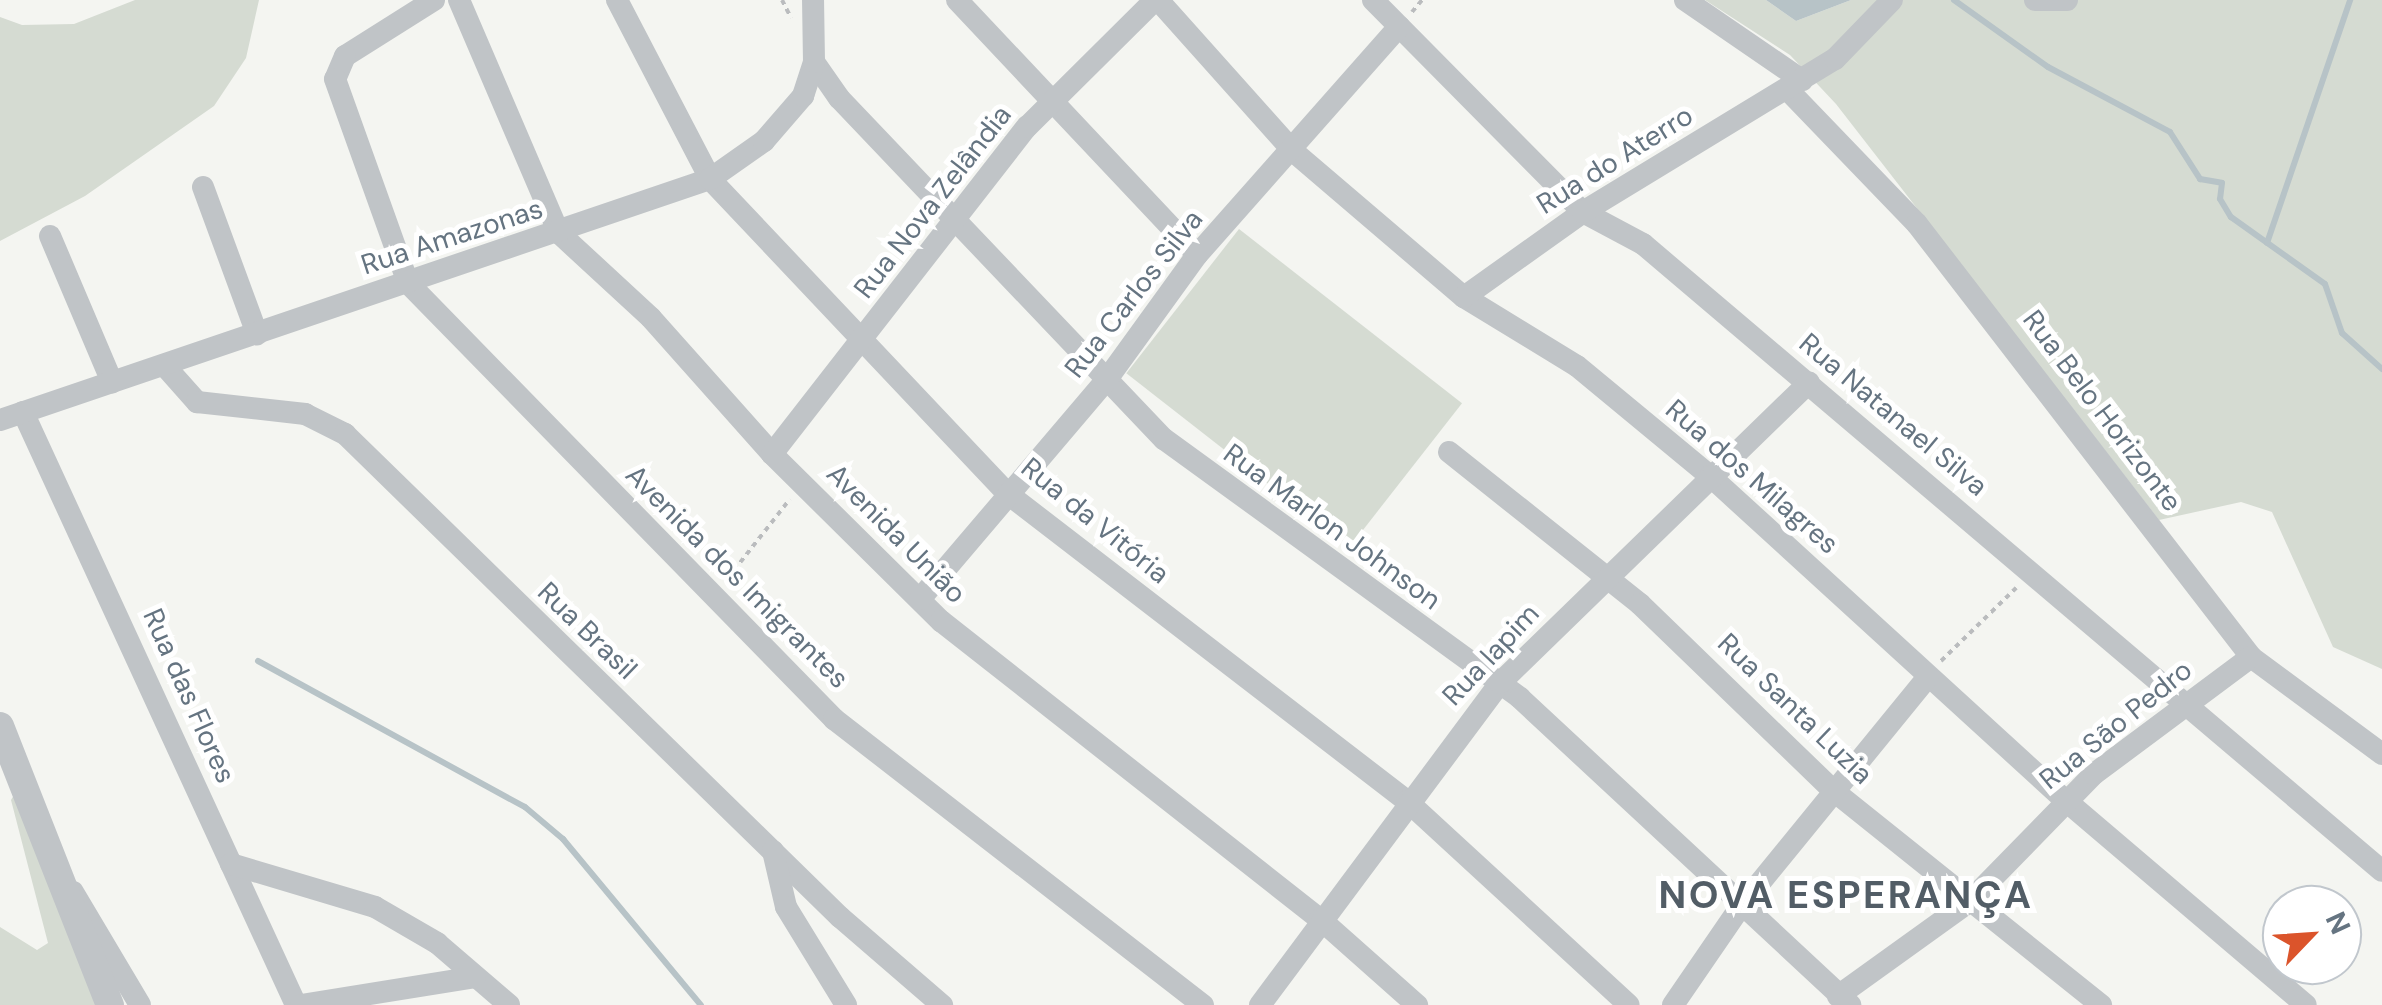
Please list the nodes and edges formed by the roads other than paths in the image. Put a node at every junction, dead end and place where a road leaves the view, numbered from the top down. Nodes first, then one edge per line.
1 (434, 0) edge
2 (459, 0) edge
3 (616, 0) edge
4 (813, 0) edge
5 (957, 0) edge
6 (1157, 0) edge
7 (1374, 0) edge
8 (1685, 0) edge
9 (1892, 0) edge
10 (2035, 0) edge
11 (2067, 0) edge
12 (1398, 26) junction
13 (814, 62) junction
14 (1795, 84) junction
15 (1050, 102) junction
16 (1294, 152) junction
17 (710, 179) junction
18 (203, 187) dead end
19 (1583, 212) junction
20 (956, 222) junction
21 (559, 233) junction
22 (50, 236) dead end
23 (1197, 254) junction
24 (408, 282) junction
25 (1464, 297) junction
26 (258, 334) junction
27 (865, 339) junction
28 (164, 365) junction
29 (112, 382) junction
30 (1105, 382) junction
31 (1809, 382) junction
32 (23, 412) junction
33 (0, 420) edge
34 (1449, 452) dead end
35 (772, 454) junction
36 (1710, 476) junction
37 (1008, 494) junction
38 (1608, 577) junction
39 (920, 600) junction
40 (2252, 657) junction
41 (1928, 676) junction
42 (1500, 683) junction
43 (2184, 706) junction
44 (0, 726) edge
45 (2382, 754) edge
46 (1835, 792) junction
47 (2066, 800) junction
48 (1406, 801) junction
49 (773, 851) junction
50 (230, 864) junction
51 (59, 870) junction
52 (2382, 871) edge
53 (1968, 902) junction
54 (1741, 906) junction
55 (1320, 919) junction
56 (475, 976) junction
57 (405, 997) edge
58 (1844, 1000) edge
59 (110, 1005) edge
60 (140, 1005) edge
61 (298, 1005) edge
62 (509, 1005) edge
63 (846, 1005) edge
64 (942, 1005) edge
65 (1203, 1005) edge
66 (1260, 1005) edge
67 (1417, 1005) edge
68 (1629, 1005) edge
69 (1673, 1005) edge
70 (2101, 1005) edge
71 (2306, 1005) edge

1 - 24 street, Avenida dos Imigrantes
2 - 21 street, Avenida União
3 - 17 street, Rua da Vitória
4 - 13 street, Rua Amazonas
5 - 15 street
6 - 15 street, Rua Nova Zelândia
6 - 16 street, Rua dos Milagres
7 - 12 street, Rua Natanael Silva
8 - 14 street
9 - 14 street
10 - 11 street
12 - 16 street, Rua Carlos Silva
12 - 19 street, Rua Natanael Silva
13 - 17 street, Rua Amazonas
13 - 20 street, Rua Marlon Johnson
14 - 19 street, Rua do Aterro
14 - 40 street, Rua Belo Horizonte
15 - 20 street, Rua Nova Zelândia
15 - 23 street
16 - 23 street, Rua Carlos Silva
16 - 25 street, Rua dos Milagres
17 - 21 street, Rua Amazonas
17 - 27 street, Rua da Vitória
18 - 26 street
19 - 25 street, Rua do Aterro
19 - 31 street, Rua Natanael Silva
20 - 27 street, Rua Nova Zelândia
20 - 30 street, Rua Marlon Johnson
21 - 24 street, Rua Amazonas
21 - 35 street, Avenida União
22 - 29 street
23 - 30 street, Rua Carlos Silva
24 - 26 street, Rua Amazonas
24 - 65 street, Avenida dos Imigrantes
25 - 36 street, Rua dos Milagres
26 - 28 street, Rua Amazonas
27 - 35 street, Rua Nova Zelândia
27 - 37 street, Rua da Vitória
28 - 29 street, Rua Amazonas
28 - 49 street, Rua Brasil
29 - 32 street, Rua Amazonas
30 - 37 street, Rua Carlos Silva
30 - 42 street, Rua Marlon Johnson
31 - 36 street, Rua Iapim
31 - 43 street, Rua Natanael Silva
32 - 33 street, Rua Amazonas
32 - 50 street, Rua das Flores
34 - 38 street, Rua Santa Luzia
35 - 39 street, Avenida União
36 - 38 street, Rua Iapim
36 - 41 street, Rua dos Milagres
37 - 39 street, Rua Carlos Silva
37 - 48 street, Rua da Vitória
38 - 42 street, Rua Iapim
38 - 46 street, Rua Santa Luzia
39 - 55 street, Avenida União
40 - 43 street, Rua São Pedro
40 - 45 street, Rua Belo Horizonte
41 - 46 street
41 - 47 street, Rua dos Milagres
42 - 48 street, Rua Iapim
42 - 54 street, Rua Marlon Johnson
43 - 47 street, Rua São Pedro
43 - 52 street, Rua Natanael Silva
44 - 51 street
46 - 53 street, Rua Santa Luzia
46 - 54 street
47 - 53 street, Rua São Pedro
47 - 71 street, Rua dos Milagres
48 - 55 street, Rua Iapim
48 - 68 street, Rua da Vitória
49 - 63 street
49 - 64 street, Rua Brasil
50 - 56 street
50 - 61 street, Rua das Flores
51 - 59 street
51 - 60 street
53 - 58 street, Rua São Pedro
53 - 70 street, Rua Santa Luzia
54 - 58 street, Rua Marlon Johnson
54 - 69 street
55 - 66 street, Rua Iapim
55 - 67 street, Avenida União
56 - 57 street
56 - 62 street
57 - 61 street

